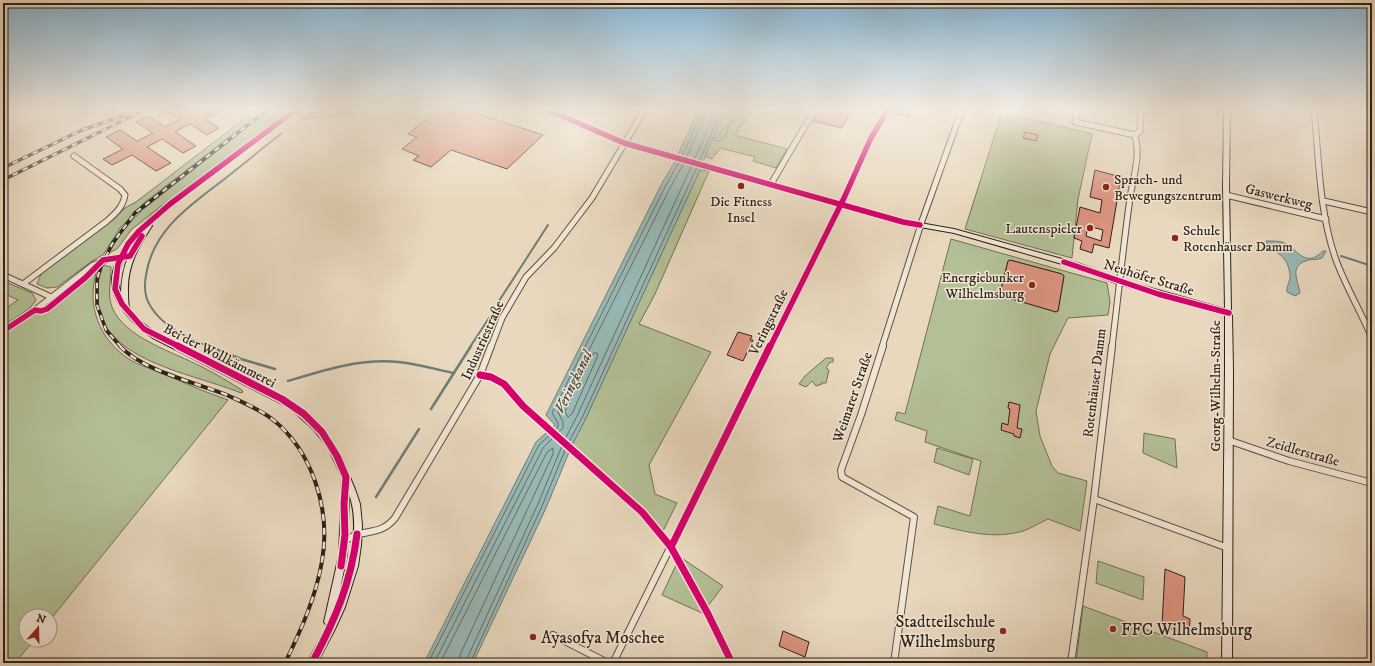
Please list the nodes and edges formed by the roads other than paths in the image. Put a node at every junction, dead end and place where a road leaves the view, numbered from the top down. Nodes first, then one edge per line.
1 (256, 140) edge
2 (617, 140) edge
3 (626, 140) edge
4 (797, 140) edge
5 (870, 140) edge
6 (951, 140) edge
7 (1137, 140) edge
8 (1227, 140) edge
9 (1317, 140) edge
10 (624, 143) junction
11 (74, 156) dead end
12 (771, 184) junction
13 (1226, 195) junction
14 (1324, 201) junction
15 (841, 204) junction
16 (1372, 212) edge
17 (157, 215) junction
18 (1326, 218) junction
19 (920, 225) junction
20 (130, 256) junction
21 (122, 257) junction
22 (3, 274) edge
23 (1120, 282) junction
24 (23, 284) junction
25 (51, 297) junction
26 (127, 309) junction
27 (1229, 313) junction
28 (3, 331) edge
29 (1372, 338) edge
30 (1228, 440) junction
31 (1372, 450) edge
32 (1372, 467) edge
33 (346, 477) junction
34 (1372, 483) edge
35 (1094, 499) junction
36 (357, 534) junction
37 (344, 542) junction
38 (1228, 548) junction
39 (553, 635) dead end
40 (325, 638) junction
41 (312, 663) edge
42 (608, 663) edge
43 (613, 663) edge
44 (894, 663) edge
45 (1071, 663) edge
46 (1227, 663) edge

1 - 17 street
2 - 10 street, Neuhöfer Straße
3 - 10 street, Industriestraße
4 - 12 street
5 - 15 street, Veringstraße
6 - 19 street, Weimarer Straße
7 - 23 street, Rotenhäuser Damm
8 - 13 street, Georg-Wilhelm-Straße
9 - 14 street
10 - 12 street, Neuhöfer Straße
10 - 36 street, Industriestraße
11 - 24 street
12 - 15 street, Neuhöfer Straße
13 - 18 street, Gaswerkweg
13 - 27 street, Georg-Wilhelm-Straße
14 - 16 street
14 - 18 street
15 - 19 street, Neuhöfer Straße
15 - 43 street, Veringstraße
17 - 20 street, Bei der Wollkämmerei
17 - 21 street, Bei der Wollkämmerei
18 - 29 street
19 - 23 street, Neuhöfer Straße
19 - 44 street, Weimarer Straße
20 - 21 street
20 - 26 street, Bei der Wollkämmerei
21 - 25 street
21 - 26 street, Bei der Wollkämmerei
22 - 24 street
23 - 27 street, Neuhöfer Straße
23 - 35 street, Rotenhäuser Damm
24 - 25 street
25 - 28 street
26 - 33 street, Bei der Wollkämmerei
27 - 30 street, Georg-Wilhelm-Straße
30 - 34 street, Zeidlerstraße
30 - 38 street, Georg-Wilhelm-Straße
31 - 32 street
33 - 36 street, Bei der Wollkämmerei
33 - 37 street, Bei der Wollkämmerei
35 - 38 street
35 - 45 street, Rotenhäuser Damm
36 - 37 street, Industriestraße
36 - 40 street, Bei der Wollkämmerei
37 - 40 street, Bei der Wollkämmerei
38 - 46 street, Georg-Wilhelm-Straße
39 - 42 street
40 - 41 street, Bei der Wollkämmerei

